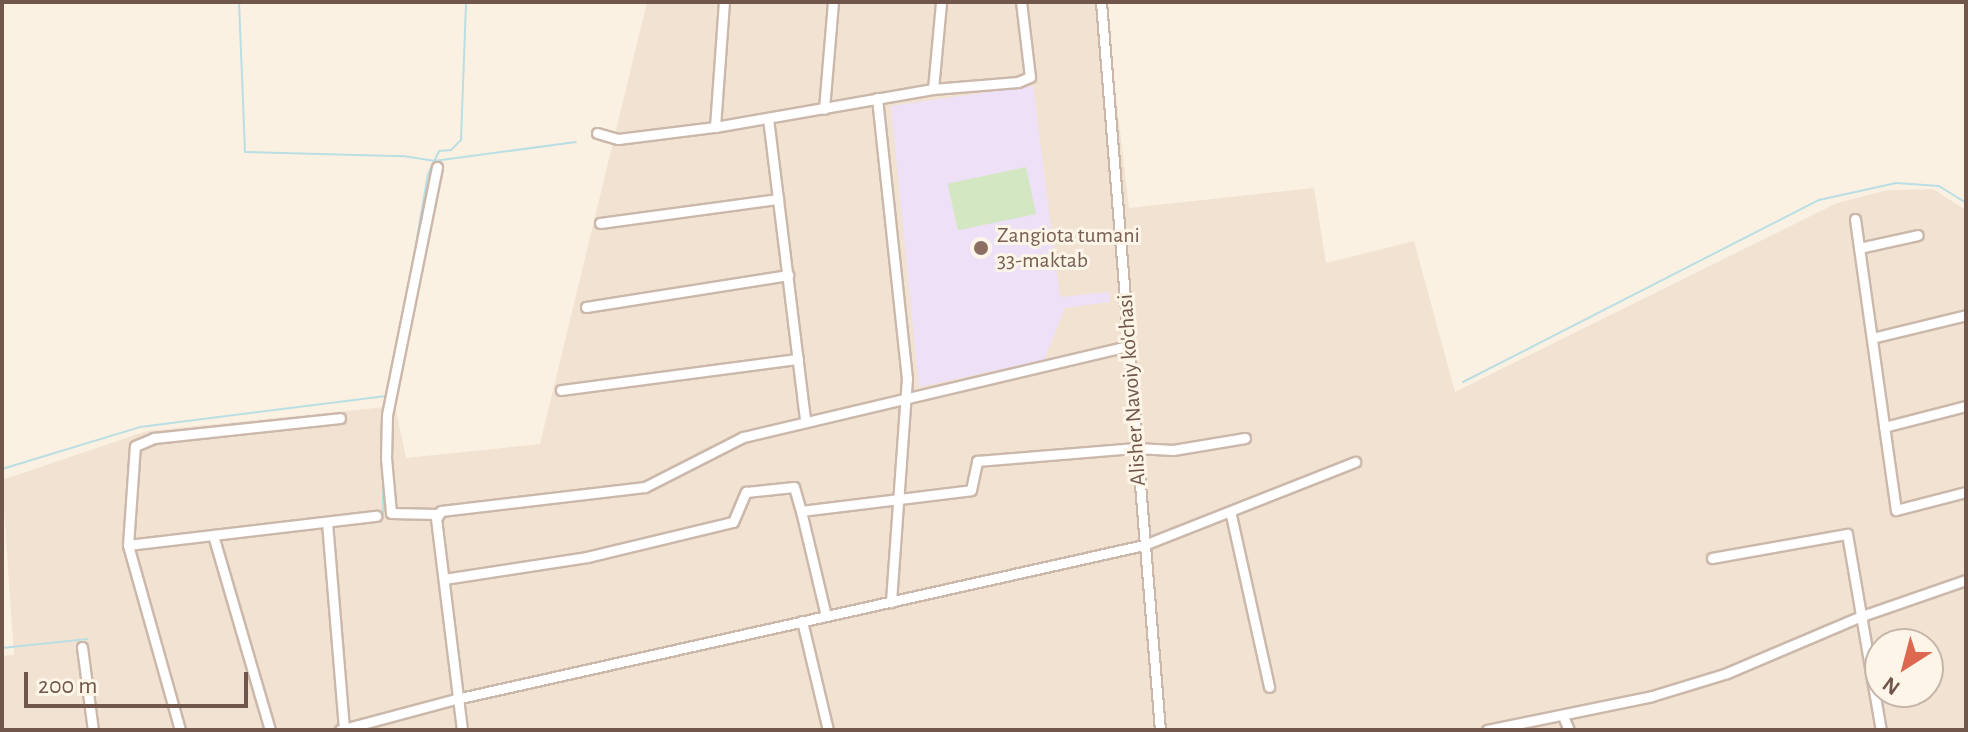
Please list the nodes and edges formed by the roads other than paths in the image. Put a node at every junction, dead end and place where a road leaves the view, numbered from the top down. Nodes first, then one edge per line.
1 (724, 2) edge
2 (833, 2) edge
3 (941, 2) edge
4 (1021, 2) edge
5 (1101, 2) edge
6 (933, 89) junction
7 (877, 98) junction
8 (824, 109) junction
9 (768, 118) junction
10 (715, 127) junction
11 (597, 133) dead end
12 (437, 167) dead end
13 (778, 199) junction
14 (1855, 219) dead end
15 (600, 223) dead end
16 (1918, 235) dead end
17 (1859, 248) junction
18 (788, 275) junction
19 (586, 307) dead end
20 (1966, 315) edge
21 (1872, 338) junction
22 (1129, 346) junction
23 (798, 359) junction
24 (561, 390) dead end
25 (905, 396) junction
26 (1966, 406) edge
27 (340, 418) dead end
28 (805, 421) junction
29 (1884, 427) junction
30 (1245, 438) dead end
31 (1136, 448) junction
32 (1355, 462) dead end
33 (1966, 492) edge
34 (897, 499) junction
35 (801, 511) junction
36 (437, 514) junction
37 (1231, 515) junction
38 (376, 516) dead end
39 (327, 522) junction
40 (213, 535) junction
41 (128, 545) junction
42 (1144, 545) junction
43 (1712, 558) dead end
44 (444, 579) junction
45 (1966, 580) edge
46 (891, 602) junction
47 (826, 616) junction
48 (1859, 617) junction
49 (802, 621) junction
50 (82, 647) dead end
51 (1269, 687) dead end
52 (456, 699) junction
53 (1563, 716) junction
54 (93, 730) edge
55 (180, 730) edge
56 (270, 730) edge
57 (342, 730) edge
58 (462, 730) edge
59 (828, 730) edge
60 (1160, 730) edge
61 (1487, 730) edge
62 (1569, 730) edge
63 (1881, 730) edge

1 - 10 street
2 - 8 street
3 - 6 street
4 - 6 street
5 - 22 street, Alisher Navoiy ko'chasi
6 - 7 street
7 - 8 street
7 - 25 street
8 - 9 street
9 - 10 street
9 - 13 street
10 - 11 street
12 - 36 street
13 - 15 street
13 - 18 street
14 - 17 street
16 - 17 street
17 - 21 street
18 - 19 street
18 - 23 street
20 - 21 street
21 - 29 street
22 - 25 street
22 - 31 street, Alisher Navoiy ko'chasi
23 - 24 street
23 - 28 street
25 - 28 street
25 - 34 street
26 - 29 street
27 - 41 street
28 - 36 street
29 - 33 street
30 - 31 street
31 - 34 street
31 - 42 street, Alisher Navoiy ko'chasi
32 - 37 street
34 - 35 street
34 - 46 street
35 - 44 street
35 - 47 street
36 - 44 street
37 - 42 street
37 - 51 street
38 - 39 street
39 - 40 street
39 - 57 street
40 - 41 street
40 - 56 street
41 - 55 street
42 - 46 street
42 - 60 street, Alisher Navoiy ko'chasi
43 - 48 street
44 - 52 street
45 - 48 street
46 - 47 street
47 - 49 street
48 - 53 street
48 - 63 street
49 - 52 street
49 - 59 street
50 - 54 street
52 - 57 street
52 - 58 street
53 - 61 street
53 - 62 street

